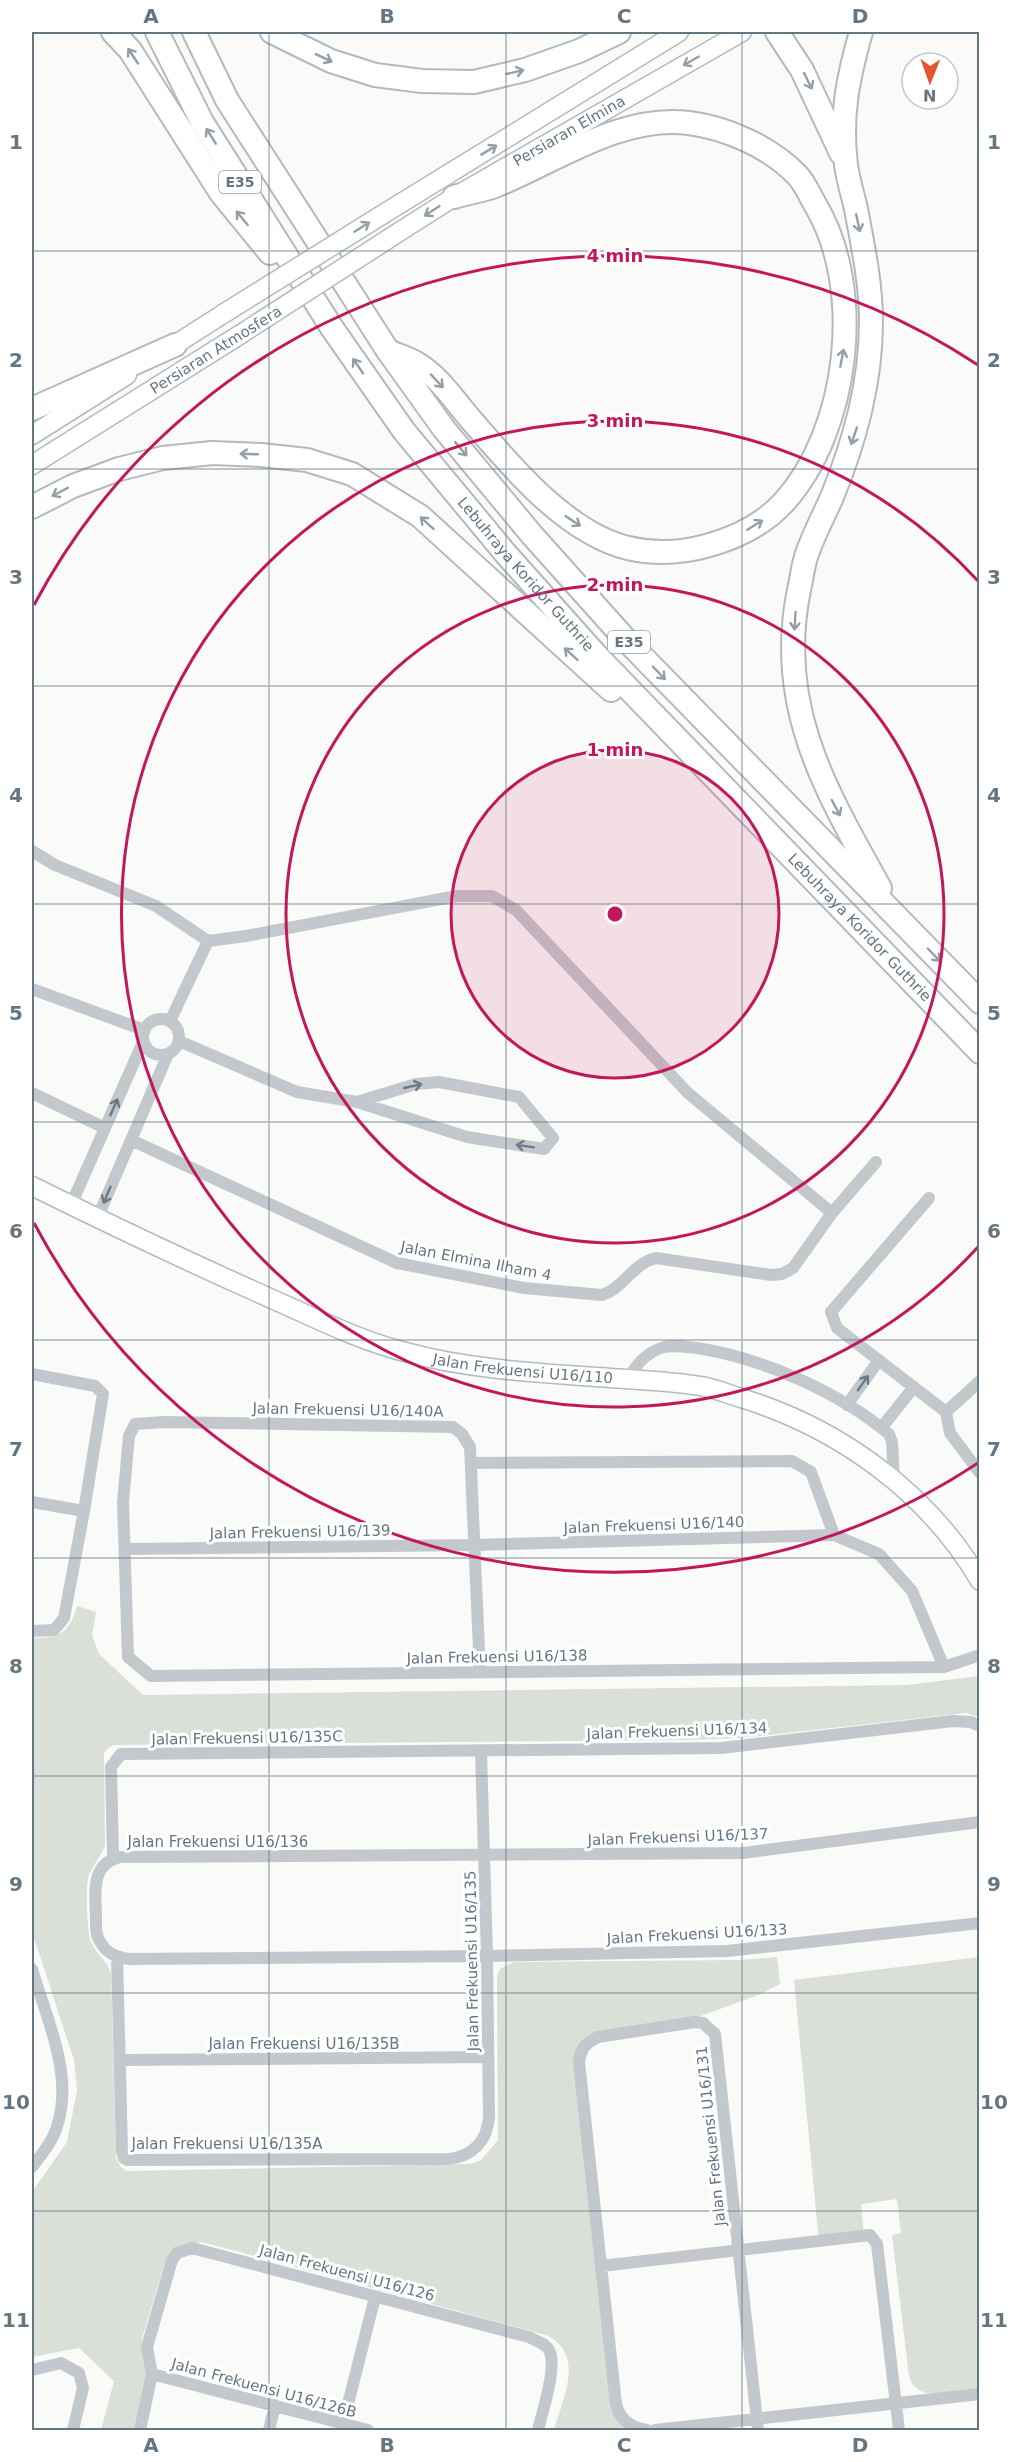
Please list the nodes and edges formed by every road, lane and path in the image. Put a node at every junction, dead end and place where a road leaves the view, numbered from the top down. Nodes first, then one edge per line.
1 (113, 32) edge
2 (157, 32) edge
3 (194, 32) edge
4 (272, 32) edge
5 (618, 32) edge
6 (679, 32) edge
7 (742, 32) edge
8 (777, 32) edge
9 (861, 32) edge
10 (846, 166) junction
11 (454, 197) junction
12 (385, 213) joint
13 (399, 232) joint
14 (332, 328) junction
15 (175, 345) junction
16 (388, 351) junction
17 (32, 409) edge
18 (32, 435) edge
19 (32, 465) edge
20 (32, 507) edge
21 (785, 849) junction
22 (32, 851) edge
23 (894, 913) junction
24 (208, 941) junction
25 (32, 989) edge
26 (980, 1002) edge
27 (170, 1020) junction
28 (144, 1036) junction
29 (179, 1041) junction
30 (980, 1052) edge
31 (168, 1054) junction
32 (32, 1093) edge
33 (357, 1101) junction
34 (105, 1128) junction
35 (131, 1140) junction
36 (876, 1161) dead end
37 (32, 1185) edge
38 (929, 1198) dead end
39 (71, 1205) junction
40 (832, 1213) junction
41 (97, 1219) junction
42 (879, 1360) junction
43 (32, 1374) edge
44 (629, 1379) junction
45 (980, 1381) edge
46 (914, 1387) junction
47 (847, 1405) junction
48 (946, 1412) junction
49 (135, 1424) joint
50 (882, 1427) junction
51 (471, 1463) junction
52 (980, 1473) edge
53 (894, 1480) junction
54 (32, 1502) edge
55 (84, 1511) junction
56 (834, 1535) junction
57 (474, 1545) junction
58 (125, 1549) junction
59 (980, 1581) edge
60 (32, 1631) edge
61 (980, 1655) edge
62 (944, 1667) junction
63 (480, 1672) junction
64 (980, 1726) edge
65 (481, 1751) junction
66 (980, 1822) edge
67 (485, 1856) junction
68 (113, 1858) junction
69 (980, 1923) edge
70 (488, 1956) junction
71 (117, 1957) junction
72 (32, 1969) edge
73 (488, 2057) junction
74 (120, 2060) junction
75 (460, 2158) joint
76 (32, 2167) edge
77 (738, 2250) junction
78 (601, 2266) junction
79 (375, 2297) junction
80 (32, 2370) edge
81 (152, 2374) junction
82 (980, 2394) edge
83 (897, 2402) junction
84 (275, 2405) junction
85 (343, 2424) junction
86 (758, 2424) edge
87 (73, 2430) edge
88 (141, 2430) edge
89 (269, 2430) edge
90 (368, 2430) edge
91 (538, 2430) edge
92 (647, 2430) edge
93 (655, 2430) edge
94 (899, 2430) edge

14 -> 1 highway
14 -> 2 highway, Lebuhraya Koridor Guthrie / E35
3 - 16 highway, Lebuhraya Koridor Guthrie / E35
4 -> 5 highway
12 -> 6 main road, Persiaran Elmina
7 -> 11 main road, Persiaran Elmina
8 -> 10 highway
9 - 10 highway
10 -> 23 highway
11 -> 13 main road, Persiaran Elmina
16 -> 11 highway
15 -> 12 main road, Persiaran Atmosfera, bridge
13 - 19 main road, Persiaran Atmosfera, bridge
21 -> 14 highway, Lebuhraya Koridor Guthrie / E35
15 - 17 highway
15 - 18 main road, Persiaran Atmosfera
16 -> 23 highway, Lebuhraya Koridor Guthrie / E35
21 -> 20 highway
21 - 30 highway, Lebuhraya Koridor Guthrie / E35
22 - 24 street
23 -> 26 highway, Lebuhraya Koridor Guthrie / E35
24 - 27 street
24 - 40 street
25 - 28 street
27 - 28 street
27 - 29 street
28 - 31 street
34 -> 28 street
29 - 31 street
29 - 33 street
31 - 35 street
32 - 34 street
33 -> 33 street
34 - 39 street
35 - 40 street, Jalan Elmina Ilham 4
35 -> 41 street
36 - 40 street, Jalan Elmina Ilham 4
37 - 39 main road, Jalan Frekuensi U16/110
38 - 42 street
39 - 41 main road, Jalan Frekuensi U16/110
41 - 44 main road, Jalan Frekuensi U16/110
42 - 46 street
47 -> 42 street
43 - 55 street
44 - 47 street
44 - 53 main road, Jalan Frekuensi U16/110
45 - 48 street
46 - 48 street
46 - 50 street
47 - 50 street
48 - 52 street
49 - 51 street, Jalan Frekuensi U16/140A
49 - 58 street, Jalan Frekuensi U16/138
50 - 53 street
51 - 56 street
51 - 57 street, Jalan Frekuensi U16/140A
53 - 59 main road, Jalan Frekuensi U16/110
54 - 55 street
55 - 60 street
56 - 57 street, Jalan Frekuensi U16/140
56 - 62 street
57 - 58 street, Jalan Frekuensi U16/139
57 - 63 street, Jalan Frekuensi U16/140A
58 - 63 street, Jalan Frekuensi U16/138
61 - 62 street, Jalan Frekuensi U16/138
62 - 63 street, Jalan Frekuensi U16/138
64 - 65 street, Jalan Frekuensi U16/134
65 - 67 street, Jalan Frekuensi U16/135
65 - 68 street, Jalan Frekuensi U16/135C
66 - 67 street, Jalan Frekuensi U16/137
67 - 68 street, Jalan Frekuensi U16/136
67 - 70 street, Jalan Frekuensi U16/135
68 - 71 street, Jalan Frekuensi U16/136
69 - 70 street, Jalan Frekuensi U16/133
70 - 71 street
70 - 73 street, Jalan Frekuensi U16/135
71 - 74 street, Jalan Frekuensi U16/135A
72 - 76 street
73 - 74 street, Jalan Frekuensi U16/135B
73 - 75 street, Jalan Frekuensi U16/135
74 - 75 street, Jalan Frekuensi U16/135A
77 - 78 street
77 - 78 street, Jalan Frekuensi U16/131
77 - 83 street
77 - 86 street, Jalan Frekuensi U16/131
78 - 92 street, Jalan Frekuensi U16/131
79 - 81 street, Jalan Frekuensi U16/126
79 - 85 street
79 - 91 street, Jalan Frekuensi U16/126
80 - 87 street
81 - 84 street, Jalan Frekuensi U16/126B
81 - 88 street, Jalan Frekuensi U16/126
82 - 83 street
83 - 86 street
83 - 94 street
84 - 85 street, Jalan Frekuensi U16/126B
84 - 89 street
85 - 90 street, Jalan Frekuensi U16/126B
86 - 93 street

